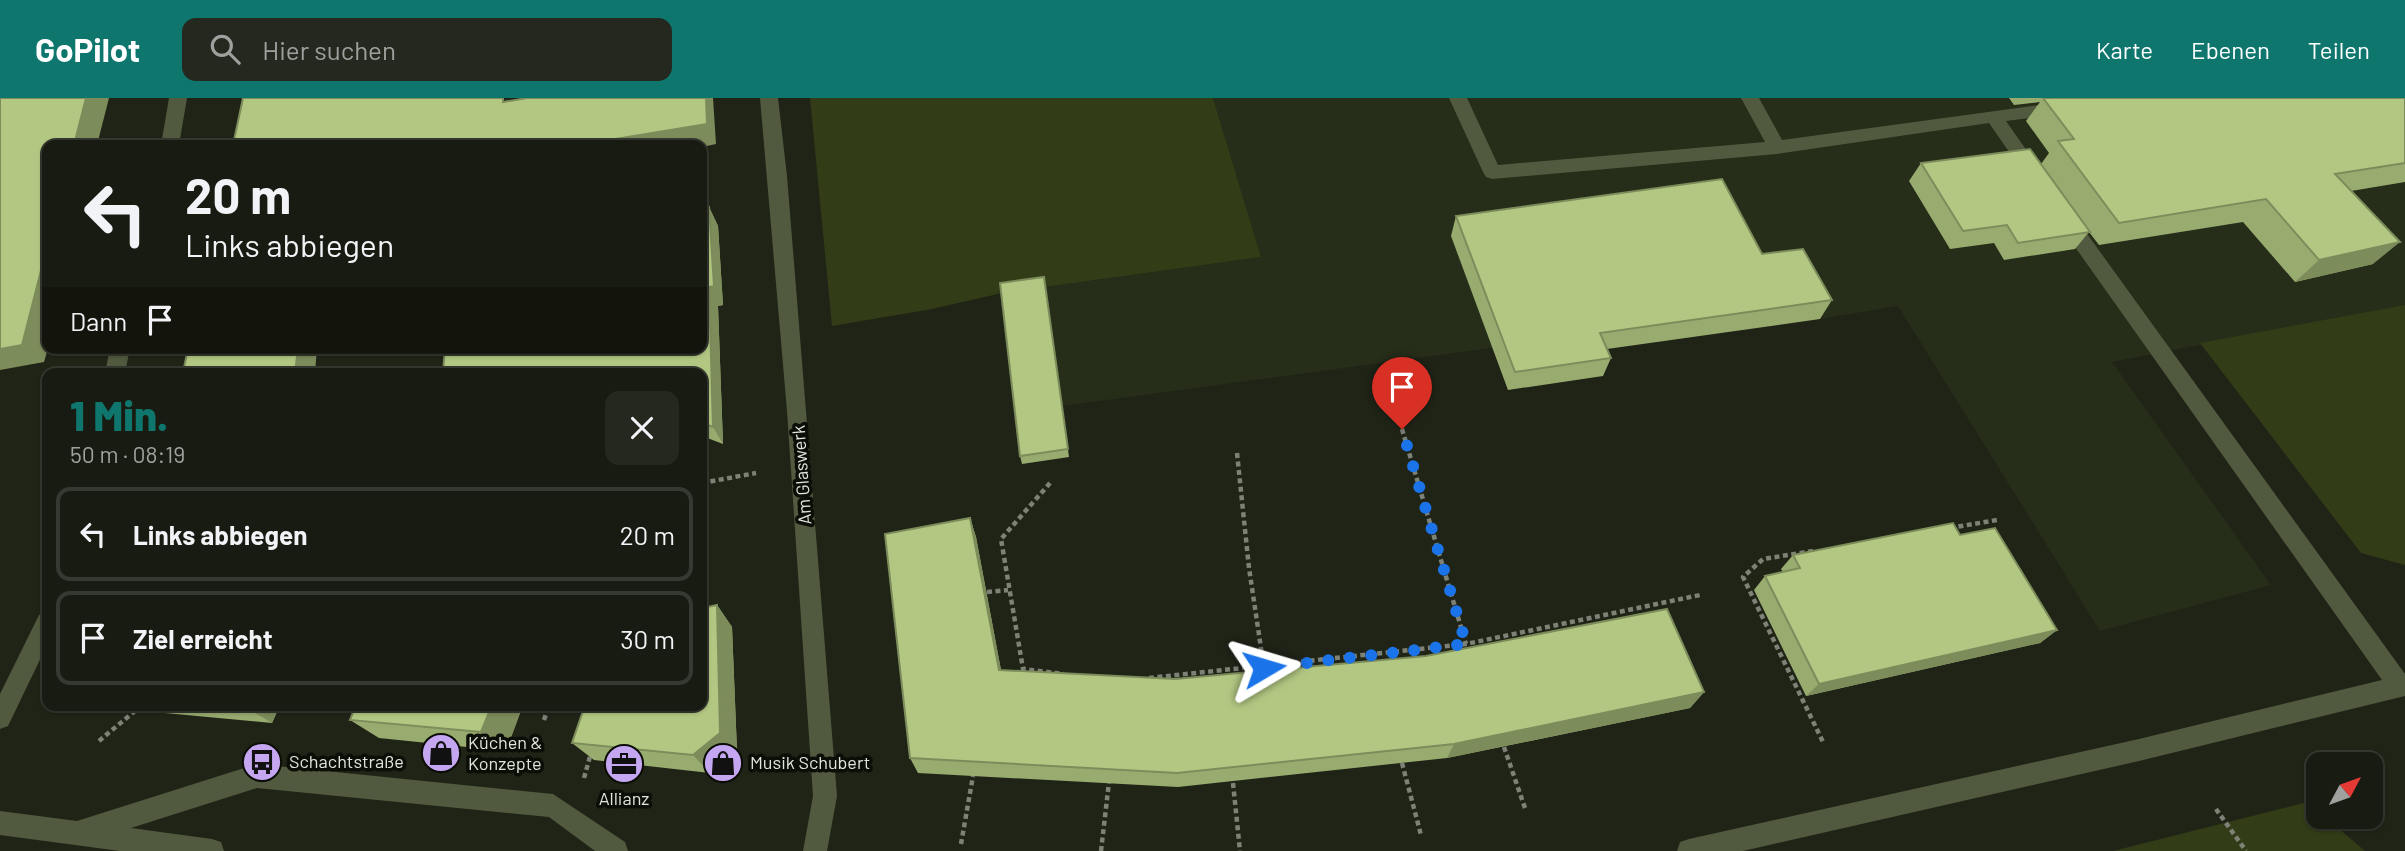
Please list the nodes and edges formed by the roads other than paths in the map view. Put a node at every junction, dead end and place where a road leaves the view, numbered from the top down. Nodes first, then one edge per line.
1 (178, 98) edge
2 (769, 98) edge
3 (1458, 98) edge
4 (1750, 98) edge
5 (2083, 105) edge
6 (1993, 116) junction
7 (171, 140) edge
8 (1777, 147) junction
9 (42, 632) edge
10 (2402, 685) edge
11 (0, 718) edge
12 (0, 823) edge
13 (77, 833) junction
14 (101, 851) edge
15 (212, 851) edge
16 (616, 851) edge
17 (815, 851) edge
18 (1689, 851) edge

1 - 7 street
2 - 17 street, Am Glaswerk
3 - 8 street
4 - 8 street
5 - 6 street
6 - 8 street
6 - 10 street
9 - 11 street
10 - 18 street
12 - 13 street
13 - 14 street
13 - 15 street
13 - 16 street

